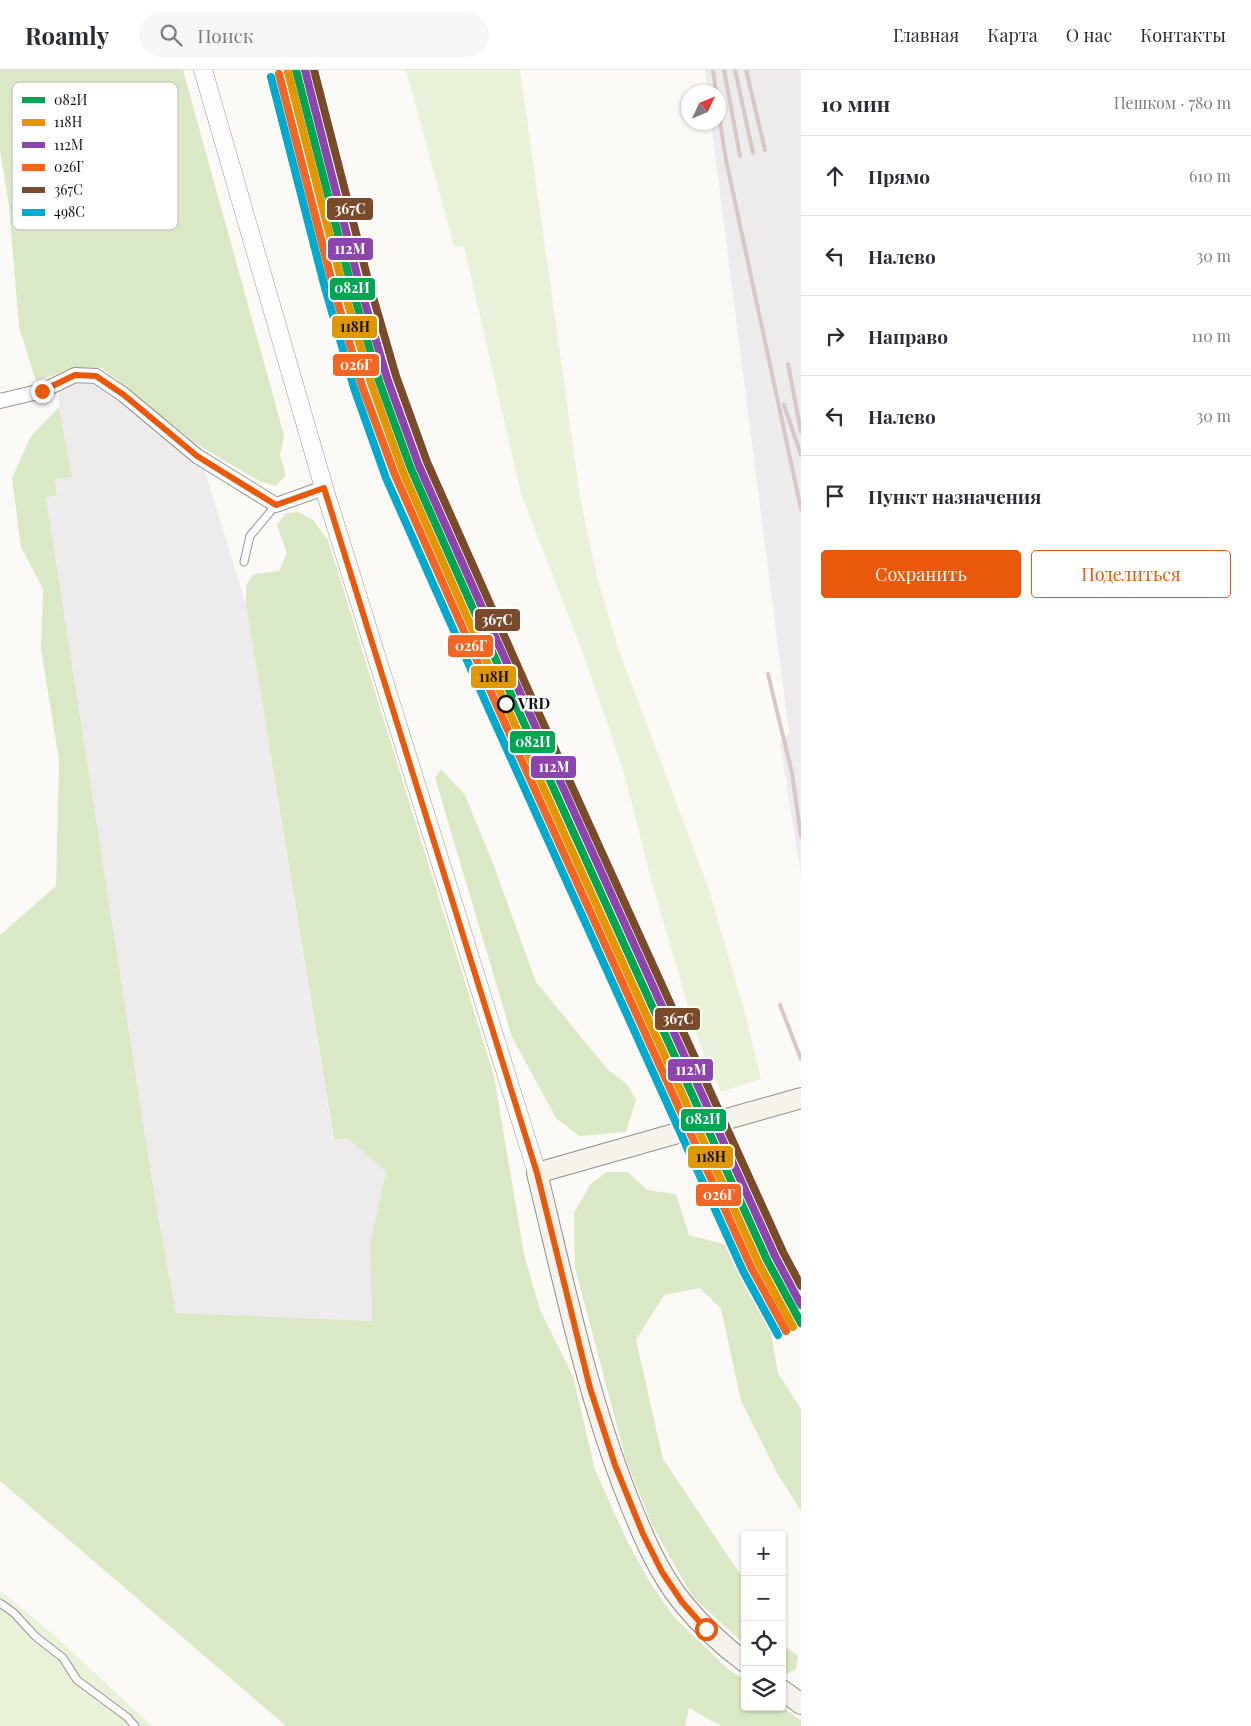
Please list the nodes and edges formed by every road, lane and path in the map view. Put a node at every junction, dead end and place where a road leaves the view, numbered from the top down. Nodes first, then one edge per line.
1 (203, 70) edge
2 (0, 402) edge
3 (324, 488) junction
4 (276, 505) junction
5 (244, 562) dead end
6 (801, 1098) edge
7 (537, 1173) junction
8 (0, 1603) edge
9 (741, 1659) edge
10 (786, 1693) edge
11 (801, 1704) edge
12 (135, 1726) edge

1 - 3 street
2 - 4 street
3 - 4 street
3 - 7 street
4 - 5 lane
6 - 7 main road
7 - 9 main road
8 - 12 lane
10 - 11 main road

